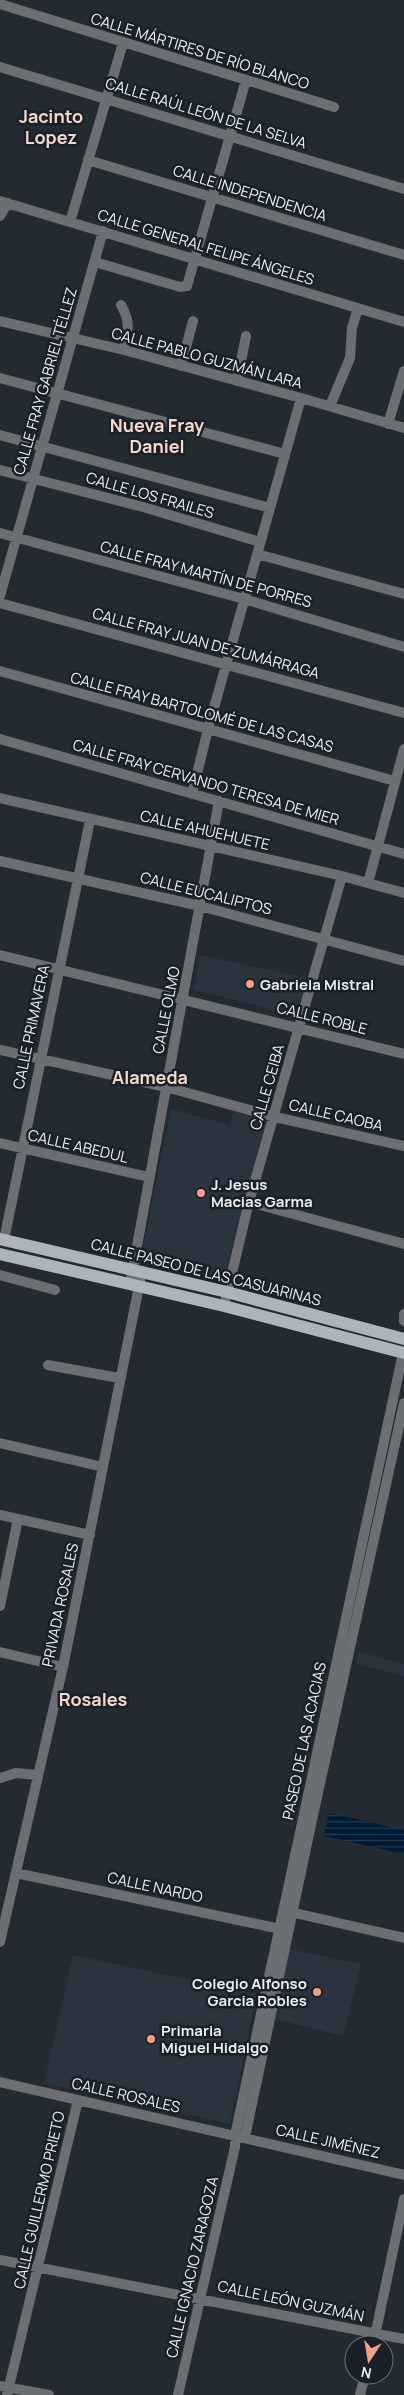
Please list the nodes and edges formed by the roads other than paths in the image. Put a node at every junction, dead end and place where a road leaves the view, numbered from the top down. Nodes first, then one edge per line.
1 (0, 4) edge
2 (123, 43) junction
3 (0, 67) edge
4 (246, 80) junction
5 (106, 98) junction
6 (334, 108) dead end
7 (231, 137) junction
8 (88, 160) junction
9 (404, 189) edge
10 (214, 198) junction
11 (4, 202) edge
12 (0, 216) edge
13 (70, 222) junction
14 (103, 231) junction
15 (404, 255) edge
16 (195, 258) junction
17 (95, 262) junction
18 (121, 305) dead end
19 (358, 308) junction
20 (0, 321) edge
21 (193, 321) dead end
22 (404, 322) edge
23 (246, 336) dead end
24 (71, 339) junction
25 (124, 350) junction
26 (181, 366) junction
27 (404, 371) edge
28 (0, 378) edge
29 (237, 381) junction
30 (56, 394) junction
31 (301, 398) junction
32 (330, 406) junction
33 (388, 424) junction
34 (404, 428) edge
35 (0, 435) edge
36 (41, 447) junction
37 (285, 454) junction
38 (0, 470) edge
39 (32, 478) junction
40 (270, 508) junction
41 (0, 533) edge
42 (15, 537) junction
43 (260, 542) junction
44 (257, 554) junction
45 (404, 594) edge
46 (0, 596) edge
47 (244, 599) junction
48 (0, 602) edge
49 (404, 647) edge
50 (226, 664) junction
51 (0, 671) edge
52 (404, 712) edge
53 (208, 729) junction
54 (0, 739) edge
55 (404, 749) edge
56 (395, 781) junction
57 (192, 794) junction
58 (0, 798) edge
59 (219, 801) junction
60 (90, 820) junction
61 (210, 846) junction
62 (378, 847) junction
63 (404, 854) edge
64 (0, 861) edge
65 (342, 876) junction
66 (77, 878) junction
67 (368, 883) junction
68 (404, 893) edge
69 (200, 906) junction
70 (324, 938) junction
71 (0, 955) edge
72 (404, 961) edge
73 (58, 968) junction
74 (184, 1000) junction
75 (300, 1028) junction
76 (0, 1050) edge
77 (404, 1054) edge
78 (40, 1059) junction
79 (166, 1087) junction
80 (275, 1117) junction
81 (0, 1143) edge
82 (404, 1146) edge
83 (21, 1148) junction
84 (149, 1177) junction
85 (249, 1202) junction
86 (2, 1239) edge
87 (404, 1244) edge
88 (0, 1254) edge
89 (137, 1270) junction
90 (0, 1275) edge
91 (135, 1285) junction
92 (55, 1290) dead end
93 (227, 1292) junction
94 (224, 1306) junction
95 (404, 1314) edge
96 (404, 1321) edge
97 (404, 1339) edge
98 (404, 1352) edge
99 (48, 1365) dead end
100 (119, 1378) junction
101 (404, 1403) edge
102 (0, 1443) edge
103 (103, 1467) junction
104 (0, 1515) edge
105 (18, 1519) junction
106 (90, 1535) junction
107 (3, 1572) edge
108 (0, 1606) edge
109 (0, 1652) edge
110 (62, 1667) junction
111 (37, 1775) junction
112 (0, 1778) edge
113 (16, 1873) junction
114 (5, 1902) edge
115 (288, 1911) junction
116 (284, 1930) junction
117 (404, 1938) edge
118 (0, 1942) edge
119 (0, 2082) edge
120 (78, 2100) junction
121 (240, 2136) junction
122 (404, 2175) edge
123 (404, 2199) edge
124 (0, 2260) edge
125 (38, 2268) junction
126 (201, 2298) junction
127 (376, 2333) junction
128 (404, 2339) edge
129 (5, 2390) edge
130 (49, 2395) edge
131 (178, 2395) edge

1 - 2 street, CALLE MÁRTIRES DE RÍO BLANCO
2 - 4 street, CALLE MÁRTIRES DE RÍO BLANCO
2 - 5 street
3 - 5 street, CALLE RAÚL LEÓN DE LA SELVA
4 - 6 street, CALLE MÁRTIRES DE RÍO BLANCO
4 - 7 street
5 - 7 street, CALLE RAÚL LEÓN DE LA SELVA
5 - 8 street
7 - 9 street, CALLE RAÚL LEÓN DE LA SELVA
7 - 10 street
8 - 10 street, CALLE INDEPENDENCIA
8 - 13 street
10 - 15 street, CALLE INDEPENDENCIA
10 - 16 street
11 - 12 street
11 - 13 street, CALLE GENERAL FELIPE ÁNGELES
13 - 14 street, CALLE GENERAL FELIPE ÁNGELES
14 - 16 street, CALLE GENERAL FELIPE ÁNGELES
14 - 17 street, CALLE FRAY GABRIEL TÉLLEZ
16 - 17 street
16 - 19 street, CALLE GENERAL FELIPE ÁNGELES
17 - 24 street, CALLE FRAY GABRIEL TÉLLEZ
18 - 25 street
19 - 22 street, CALLE GENERAL FELIPE ÁNGELES
19 - 32 street
20 - 24 street, CALLE PABLO GUZMÁN LARA
21 - 26 street
23 - 29 street
24 - 25 street, CALLE PABLO GUZMÁN LARA
24 - 30 street, CALLE FRAY GABRIEL TÉLLEZ
25 - 26 street, CALLE PABLO GUZMÁN LARA
26 - 29 street, CALLE PABLO GUZMÁN LARA
27 - 33 street
28 - 30 street
29 - 31 street, CALLE PABLO GUZMÁN LARA
30 - 36 street, CALLE FRAY GABRIEL TÉLLEZ
30 - 37 street
31 - 32 street, CALLE PABLO GUZMÁN LARA
31 - 37 street
32 - 33 street, CALLE PABLO GUZMÁN LARA
33 - 34 street, CALLE PABLO GUZMÁN LARA
35 - 36 street
36 - 39 street, CALLE FRAY GABRIEL TÉLLEZ
36 - 40 street
37 - 40 street
38 - 39 street, CALLE LOS FRAILES
39 - 42 street, CALLE FRAY GABRIEL TÉLLEZ
39 - 43 street, CALLE LOS FRAILES
40 - 43 street
41 - 42 street, CALLE FRAY MARTÍN DE PORRES
42 - 46 street, CALLE FRAY GABRIEL TÉLLEZ
42 - 47 street, CALLE FRAY MARTÍN DE PORRES
43 - 44 street
44 - 45 street
44 - 47 street
47 - 49 street, CALLE FRAY MARTÍN DE PORRES
47 - 50 street
48 - 50 street, CALLE FRAY JUAN DE ZUMÁRRAGA
50 - 52 street, CALLE FRAY JUAN DE ZUMÁRRAGA
50 - 53 street
51 - 53 street, CALLE FRAY BARTOLOMÉ DE LAS CASAS
53 - 56 street, CALLE FRAY BARTOLOMÉ DE LAS CASAS
53 - 57 street
54 - 57 street, CALLE FRAY CERVANDO TERESA DE MIER
55 - 56 street
56 - 62 street
57 - 59 street, CALLE FRAY CERVANDO TERESA DE MIER
58 - 60 street, CALLE AHUEHUETE
59 - 61 street, CALLE OLMO
59 - 62 street, CALLE FRAY CERVANDO TERESA DE MIER
60 - 61 street, CALLE AHUEHUETE
60 - 66 street, CALLE PRIMAVERA
61 - 65 street, CALLE AHUEHUETE
61 - 69 street, CALLE OLMO
62 - 63 street, CALLE FRAY CERVANDO TERESA DE MIER
62 - 67 street
64 - 66 street, CALLE EUCALIPTOS
65 - 67 street, CALLE AHUEHUETE
65 - 70 street, CALLE CEIBA
66 - 69 street, CALLE EUCALIPTOS
66 - 73 street, CALLE PRIMAVERA
67 - 68 street, CALLE AHUEHUETE
69 - 70 street, CALLE EUCALIPTOS
69 - 74 street, CALLE OLMO
70 - 72 street, CALLE EUCALIPTOS
70 - 75 street, CALLE CEIBA
71 - 73 street, CALLE ROBLE
73 - 74 street, CALLE ROBLE
73 - 78 street, CALLE PRIMAVERA
74 - 75 street, CALLE ROBLE
74 - 79 street, CALLE OLMO
75 - 77 street, CALLE ROBLE
75 - 80 street, CALLE CEIBA
76 - 78 street, CALLE CAOBA
78 - 79 street, CALLE CAOBA
78 - 83 street, CALLE PRIMAVERA
79 - 80 street, CALLE CAOBA
79 - 84 street, CALLE OLMO
80 - 82 street, CALLE CAOBA
80 - 85 street, CALLE CEIBA
81 - 83 street, CALLE ABEDUL
83 - 84 street, CALLE ABEDUL
83 - 86 street, CALLE PRIMAVERA
84 - 89 street, CALLE OLMO
85 - 87 street
85 - 93 street, CALLE CEIBA
86 - 89 main road, CALLE PASEO DE LAS CASUARINAS
88 - 91 main road, CALLE PASEO DE LAS CASUARINAS
89 - 91 street, CALLE OLMO
89 - 93 main road, CALLE PASEO DE LAS CASUARINAS
90 - 92 street
91 - 94 main road, CALLE PASEO DE LAS CASUARINAS
91 - 100 street, PRIVADA ROSALES
93 - 94 street, CALLE CEIBA
93 - 97 main road, CALLE PASEO DE LAS CASUARINAS
94 - 98 main road, CALLE PASEO DE LAS CASUARINAS
95 - 96 street
98 - 115 street, PASEO DE LAS ACACIAS
99 - 100 street
100 - 103 street, PRIVADA ROSALES
101 - 115 street, PASEO DE LAS ACACIAS
102 - 103 street
103 - 106 street, PRIVADA ROSALES
104 - 105 street
105 - 106 street
105 - 107 street
106 - 110 street, PRIVADA ROSALES
107 - 108 street
109 - 110 street
110 - 111 street, PRIVADA ROSALES
111 - 112 street
111 - 113 street, PRIVADA ROSALES
113 - 114 street, PRIVADA ROSALES
113 - 116 street, CALLE NARDO
114 - 118 street, PRIVADA ROSALES
115 - 116 street, PASEO DE LAS ACACIAS
115 - 117 street
116 - 121 street, PASEO DE LAS ACACIAS
119 - 120 street, CALLE ROSALES
120 - 121 street, CALLE ROSALES
120 - 125 street, CALLE GUILLERMO PRIETO
121 - 122 street, CALLE JIMÉNEZ
121 - 126 street, CALLE IGNACIO ZARAGOZA
123 - 127 street
124 - 125 street, CALLE LEÓN GUZMÁN
125 - 126 street, CALLE LEÓN GUZMÁN
125 - 129 street, CALLE GUILLERMO PRIETO
126 - 127 street, CALLE LEÓN GUZMÁN
126 - 131 street, CALLE IGNACIO ZARAGOZA
127 - 128 street, CALLE LEÓN GUZMÁN
129 - 130 street

